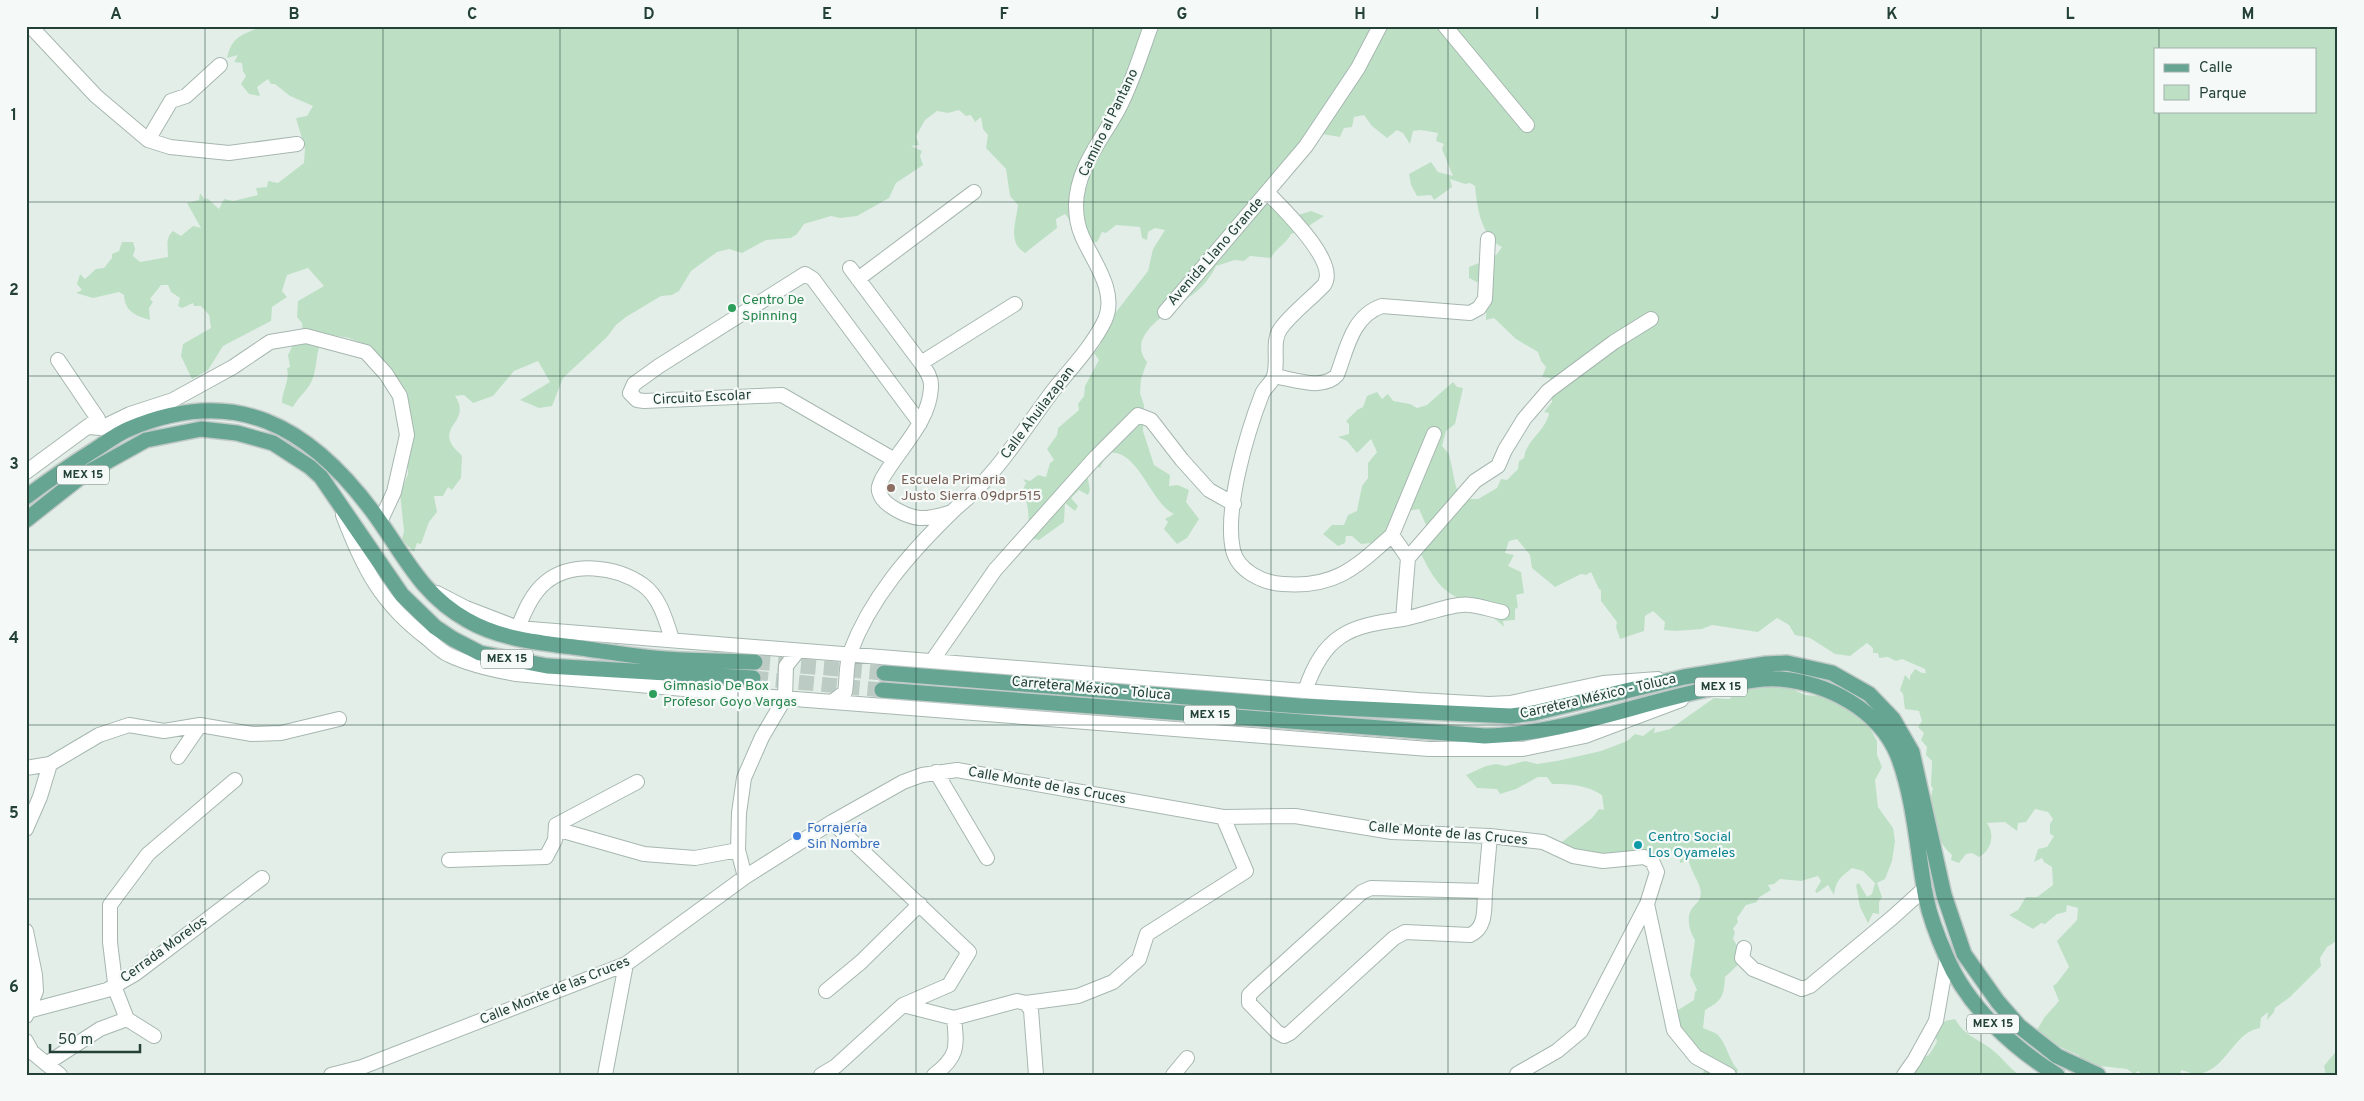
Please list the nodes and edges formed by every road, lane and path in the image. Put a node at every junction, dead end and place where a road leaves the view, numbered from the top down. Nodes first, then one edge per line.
1 (1151, 26) edge
2 (1380, 26) edge
3 (1444, 26) edge
4 (32, 31) edge
5 (220, 65) dead end
6 (1527, 125) dead end
7 (148, 140) junction
8 (297, 144) dead end
9 (974, 192) dead end
10 (1267, 192) junction
11 (1078, 222) joint
12 (1488, 239) dead end
13 (1015, 304) dead end
14 (1165, 312) dead end
15 (1651, 319) dead end
16 (58, 360) dead end
17 (921, 363) junction
18 (1274, 376) junction
19 (92, 423) junction
20 (920, 423) junction
21 (1434, 434) dead end
22 (893, 459) junction
23 (26, 472) edge
24 (335, 493) junction
25 (26, 497) edge
26 (1234, 504) junction
27 (953, 511) junction
28 (26, 520) edge
29 (380, 522) junction
30 (1392, 535) junction
31 (1408, 558) junction
32 (425, 587) junction
33 (1502, 612) dead end
34 (1403, 620) junction
35 (518, 628) junction
36 (672, 639) junction
37 (798, 651) junction
38 (848, 656) junction
39 (932, 661) junction
40 (884, 673) tunnel mouth
41 (1684, 677) junction
42 (1710, 689) junction
43 (882, 690) tunnel mouth
44 (1305, 692) junction
45 (785, 698) junction
46 (832, 702) junction
47 (338, 719) dead end
48 (200, 725) junction
49 (178, 757) dead end
50 (50, 764) junction
51 (26, 768) edge
52 (936, 772) junction
53 (235, 780) dead end
54 (637, 782) dead end
55 (1223, 817) junction
56 (832, 822) junction
57 (26, 829) edge
58 (556, 829) junction
59 (1490, 836) junction
60 (738, 850) junction
61 (987, 858) dead end
62 (449, 860) dead end
63 (745, 877) junction
64 (262, 878) dead end
65 (1925, 888) junction
66 (1485, 891) junction
67 (920, 904) junction
68 (1646, 904) junction
69 (26, 931) edge
70 (1744, 948) dead end
71 (1947, 958) junction
72 (626, 964) junction
73 (115, 986) junction
74 (826, 991) dead end
75 (1026, 1003) junction
76 (903, 1005) junction
77 (27, 1014) edge
78 (954, 1018) junction
79 (127, 1019) junction
80 (154, 1036) dead end
81 (26, 1041) edge
82 (1187, 1058) dead end
83 (46, 1064) junction
84 (1517, 1074) dead end
85 (60, 1075) edge
86 (331, 1075) edge
87 (605, 1075) edge
88 (821, 1075) edge
89 (934, 1075) edge
90 (1036, 1075) edge
91 (1173, 1075) edge
92 (1729, 1075) edge
93 (1904, 1075) edge
94 (2057, 1075) edge
95 (2098, 1075) edge

1 - 11 street, Camino al Pantano
2 - 10 street, Avenida Llano Grande
3 - 6 street
4 - 7 street
5 - 7 street
7 - 8 street
9 - 17 street
10 - 14 street, Avenida Llano Grande
10 - 18 street, Avenida Llano Grande
11 - 27 street, Calle Ahuilazapan
12 - 18 street
13 - 17 street
15 - 31 street
16 - 19 street
17 - 20 street
18 - 26 street, Avenida Llano Grande
19 - 23 street
19 - 29 street
20 - 22 street
20 - 22 street, Circuito Escolar
21 - 30 street
22 - 27 street
24 - 28 main road, MEX 15
24 - 32 main road, MEX 15
24 - 45 street
25 - 29 main road, MEX 15
26 - 30 street, Avenida Llano Grande
26 - 39 street
27 - 38 street, Calle Ahuilazapan
29 - 32 main road, MEX 15
30 - 31 street
31 - 34 street
32 - 35 street
33 - 34 street
34 - 44 street
35 - 36 street
35 - 36 street
36 - 37 street
37 - 38 street
37 - 45 street
38 - 39 street
38 - 46 street
39 - 44 street
40 - 41 main road, Carretera México - Toluca / MEX 15
41 - 44 street
41 - 95 main road, Carretera México - Toluca / MEX 15
42 - 43 main road, Carretera México - Toluca / MEX 15
42 - 46 street
42 - 65 main road, Carretera México - Toluca / MEX 15
45 - 46 street
45 - 60 street
47 - 48 street
48 - 49 street
48 - 50 street
50 - 51 street
50 - 57 street
52 - 55 street, Calle Monte de las Cruces
52 - 56 street, Calle Monte de las Cruces
52 - 61 street
53 - 73 street
54 - 58 street
55 - 59 street, Calle Monte de las Cruces
55 - 75 street
56 - 63 street, Calle Monte de las Cruces
56 - 67 street
58 - 60 street
58 - 62 street
59 - 66 street
59 - 68 street, Calle Monte de las Cruces
60 - 63 street
63 - 72 street, Calle Monte de las Cruces
64 - 73 street, Cerrada Morelos
65 - 70 street
65 - 71 main road, Carretera México - Toluca / MEX 15
66 - 66 street
67 - 74 street
67 - 76 street
68 - 84 street
68 - 92 street
69 - 77 street
71 - 93 street
71 - 94 main road, Carretera México - Toluca / MEX 15
72 - 86 street, Calle Monte de las Cruces
72 - 87 street
73 - 77 street, Cerrada Morelos
73 - 79 street
75 - 78 street
75 - 90 street
76 - 78 street
76 - 88 street
78 - 89 street
79 - 80 street
79 - 83 street
81 - 83 street
82 - 91 street
83 - 85 street

